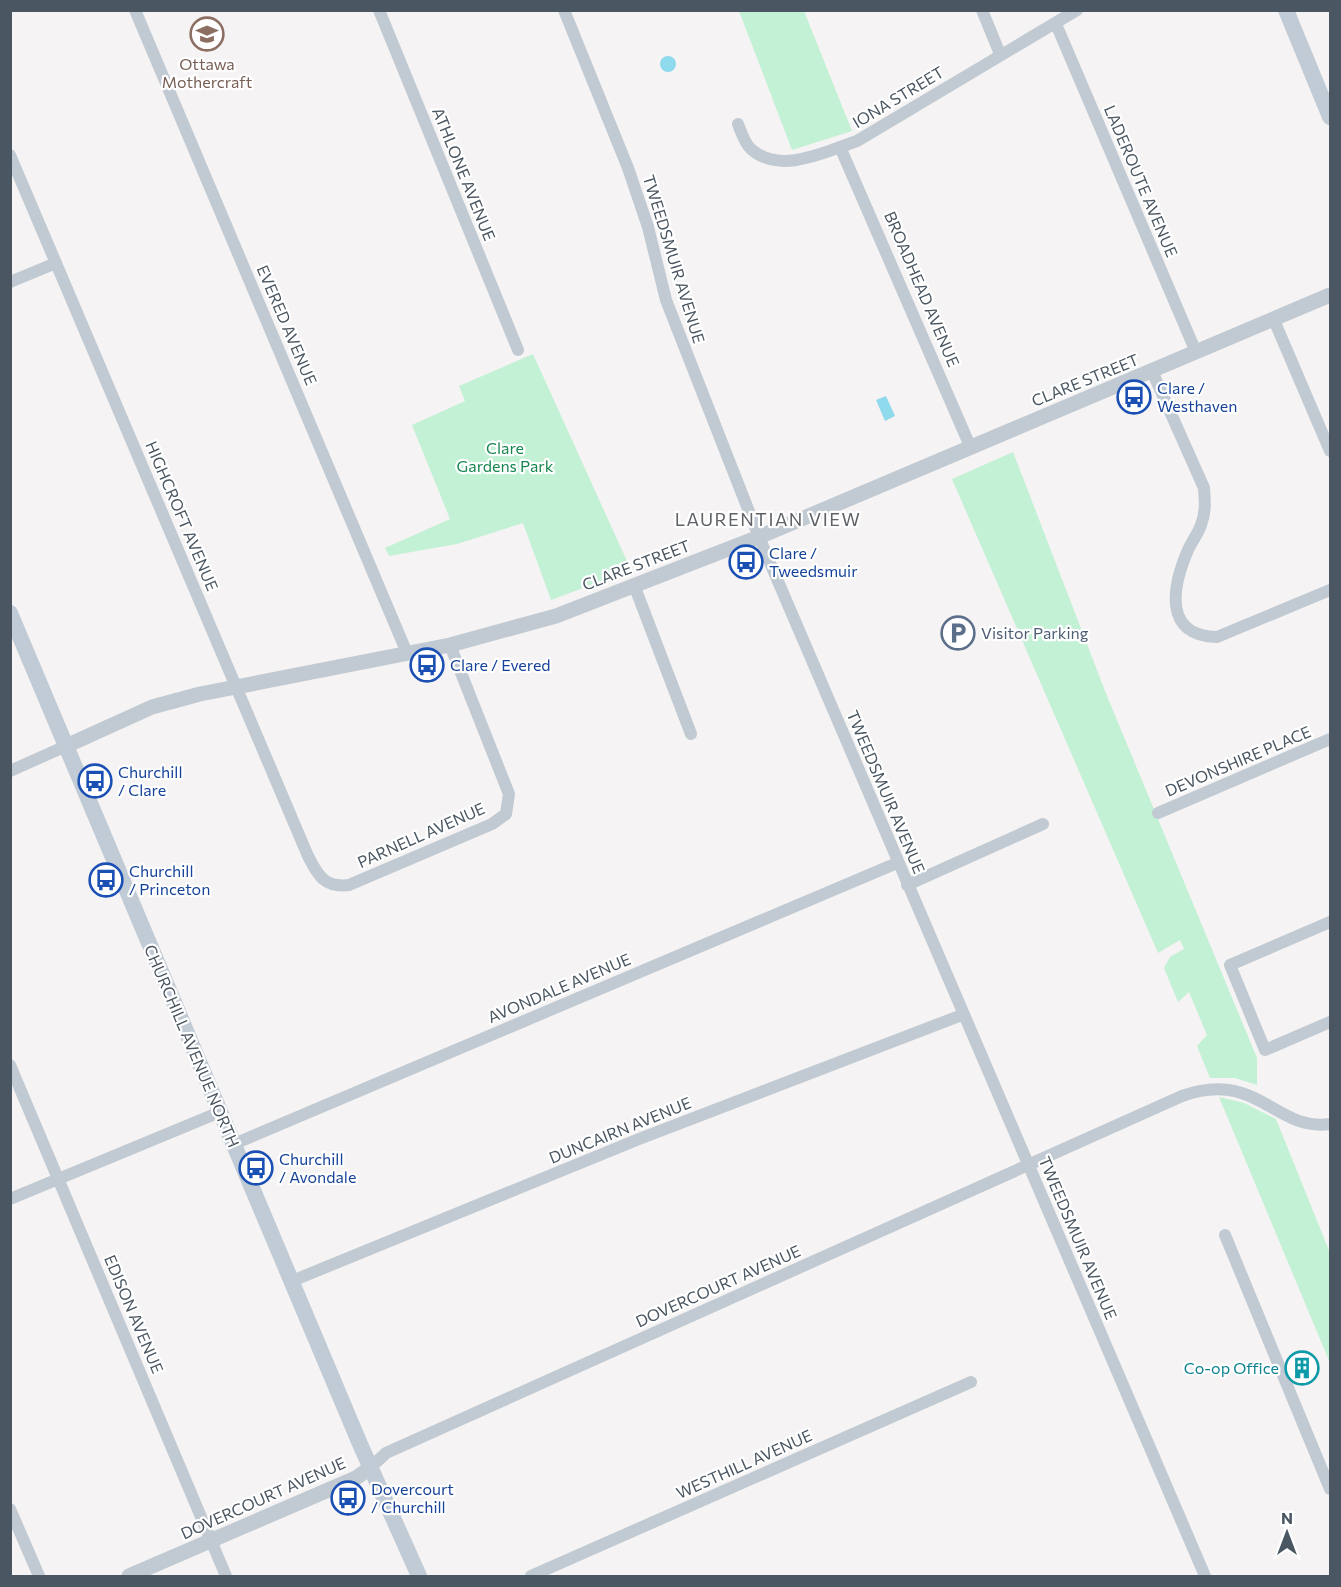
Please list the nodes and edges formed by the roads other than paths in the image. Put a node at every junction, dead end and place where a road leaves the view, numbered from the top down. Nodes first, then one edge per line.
1 (135, 10) edge
2 (379, 10) edge
3 (564, 10) edge
4 (982, 10) edge
5 (1077, 10) edge
6 (1286, 10) edge
7 (1056, 24) junction
8 (1000, 54) junction
9 (1330, 117) edge
10 (738, 124) dead end
11 (840, 147) junction
12 (10, 155) edge
13 (56, 263) junction
14 (10, 282) edge
15 (1330, 295) edge
16 (1274, 320) junction
17 (518, 350) dead end
18 (1196, 352) junction
19 (1152, 371) junction
20 (970, 446) junction
21 (1330, 451) edge
22 (759, 537) junction
23 (634, 585) junction
24 (1330, 590) edge
25 (10, 613) edge
26 (450, 645) junction
27 (407, 653) junction
28 (237, 689) junction
29 (691, 734) dead end
30 (1330, 739) edge
31 (66, 746) junction
32 (10, 771) edge
33 (1158, 813) dead end
34 (1043, 824) dead end
35 (897, 863) junction
36 (329, 885) joint
37 (907, 885) junction
38 (1330, 922) edge
39 (962, 1015) junction
40 (1330, 1022) edge
41 (10, 1065) edge
42 (220, 1112) junction
43 (1330, 1124) edge
44 (234, 1144) junction
45 (1030, 1166) junction
46 (58, 1179) junction
47 (10, 1199) edge
48 (1225, 1235) dead end
49 (292, 1281) junction
50 (970, 1382) dead end
51 (371, 1467) junction
52 (1330, 1489) edge
53 (10, 1509) edge
54 (211, 1541) junction
55 (39, 1576) edge
56 (129, 1576) edge
57 (226, 1576) edge
58 (419, 1576) edge
59 (531, 1576) edge
60 (1205, 1576) edge

1 - 27 street, EVERED AVENUE
2 - 17 street, ATHLONE AVENUE
3 - 22 street, TWEEDSMUIR AVENUE
4 - 8 street
5 - 7 street, IONA STREET
6 - 9 main road
7 - 8 street, IONA STREET
7 - 18 street, LADEROUTE AVENUE
8 - 11 street, IONA STREET
10 - 11 street, IONA STREET
11 - 20 street, BROADHEAD AVENUE
12 - 13 street, HIGHCROFT AVENUE
13 - 14 street
13 - 28 street, HIGHCROFT AVENUE
15 - 16 street, CLARE STREET
16 - 18 street, CLARE STREET
16 - 21 street
18 - 19 street, CLARE STREET
19 - 20 street, CLARE STREET
19 - 24 street
20 - 22 street, CLARE STREET
22 - 23 street, CLARE STREET
22 - 35 street, TWEEDSMUIR AVENUE
23 - 26 street, CLARE STREET
23 - 29 street
25 - 31 main road, CHURCHILL AVENUE NORTH
26 - 27 street, CLARE STREET
26 - 36 street, PARNELL AVENUE
27 - 28 street, CLARE STREET
28 - 31 street, CLARE STREET
28 - 36 street, HIGHCROFT AVENUE
30 - 33 street, DEVONSHIRE PLACE
31 - 32 street
31 - 42 main road, CHURCHILL AVENUE NORTH
34 - 37 street
35 - 37 street, TWEEDSMUIR AVENUE
35 - 44 street, AVONDALE AVENUE
37 - 39 street, TWEEDSMUIR AVENUE
38 - 40 street
39 - 45 street, TWEEDSMUIR AVENUE
39 - 49 street, DUNCAIRN AVENUE
41 - 46 street, EDISON AVENUE
42 - 44 main road, CHURCHILL AVENUE NORTH
42 - 46 street
43 - 45 street, DOVERCOURT AVENUE
44 - 49 main road, CHURCHILL AVENUE NORTH
45 - 51 street, DOVERCOURT AVENUE
45 - 60 street, TWEEDSMUIR AVENUE
46 - 47 street
46 - 54 street, EDISON AVENUE
48 - 52 street
49 - 51 main road, CHURCHILL AVENUE NORTH
50 - 59 street, WESTHILL AVENUE
51 - 54 street, DOVERCOURT AVENUE
51 - 58 main road, CHURCHILL AVENUE NORTH
53 - 55 street
54 - 56 street, DOVERCOURT AVENUE
54 - 57 street, EDISON AVENUE

